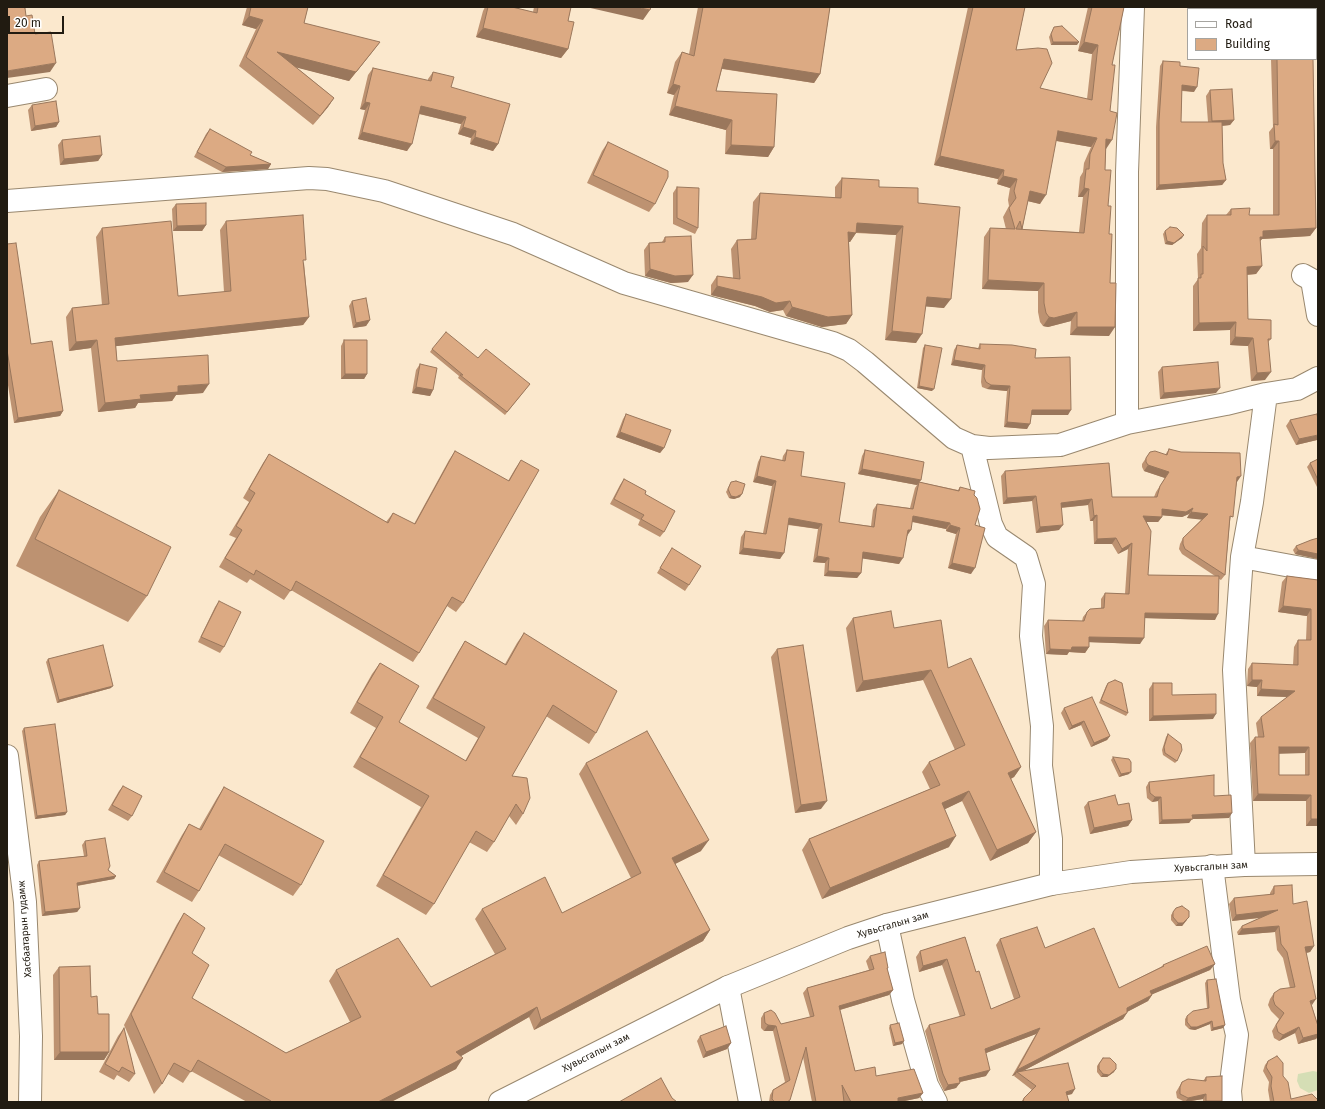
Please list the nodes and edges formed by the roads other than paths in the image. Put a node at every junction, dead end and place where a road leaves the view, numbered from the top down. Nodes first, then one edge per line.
1 (1133, 7) edge
2 (46, 90) dead end
3 (7, 96) edge
4 (7, 201) edge
5 (1303, 275) dead end
6 (1318, 315) edge
7 (1318, 378) edge
8 (1266, 394) junction
9 (1127, 423) junction
10 (972, 446) junction
11 (1242, 557) junction
12 (1318, 571) edge
13 (7, 756) edge
14 (1318, 864) edge
15 (1244, 865) junction
16 (1212, 866) junction
17 (1051, 884) junction
18 (887, 925) junction
19 (728, 987) junction
20 (30, 1102) edge
21 (500, 1102) edge
22 (750, 1102) edge
23 (936, 1102) edge
24 (1231, 1102) edge

1 - 9 street
2 - 3 street
4 - 10 street
5 - 6 street
7 - 8 street
8 - 9 street
8 - 11 street
9 - 10 street
10 - 17 street
11 - 12 street
11 - 15 street
13 - 20 street, Хасбаатарын гудамж
14 - 15 street, Хувьсгалын зам
15 - 16 street, Хувьсгалын зам
16 - 17 street, Хувьсгалын зам
16 - 24 street
17 - 18 street, Хувьсгалын зам
18 - 19 street, Хувьсгалын зам
18 - 23 street
19 - 21 street, Хувьсгалын зам
19 - 22 street

